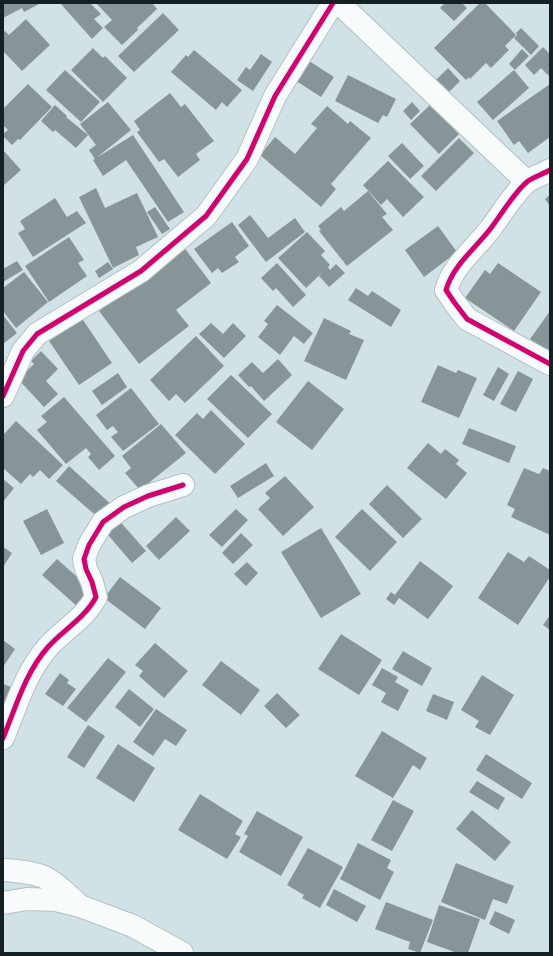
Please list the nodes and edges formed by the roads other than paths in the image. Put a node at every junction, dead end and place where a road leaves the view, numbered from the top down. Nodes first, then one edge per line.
1 (333, 3) edge
2 (339, 3) edge
3 (550, 170) edge
4 (527, 182) junction
5 (550, 364) edge
6 (3, 396) edge
7 (183, 485) dead end
8 (3, 738) edge
9 (3, 870) edge
10 (3, 903) edge
11 (80, 906) junction
12 (182, 953) edge

1 - 6 street
2 - 4 street
3 - 4 street
4 - 5 street
7 - 8 street
9 - 11 street
10 - 11 street
11 - 12 street

